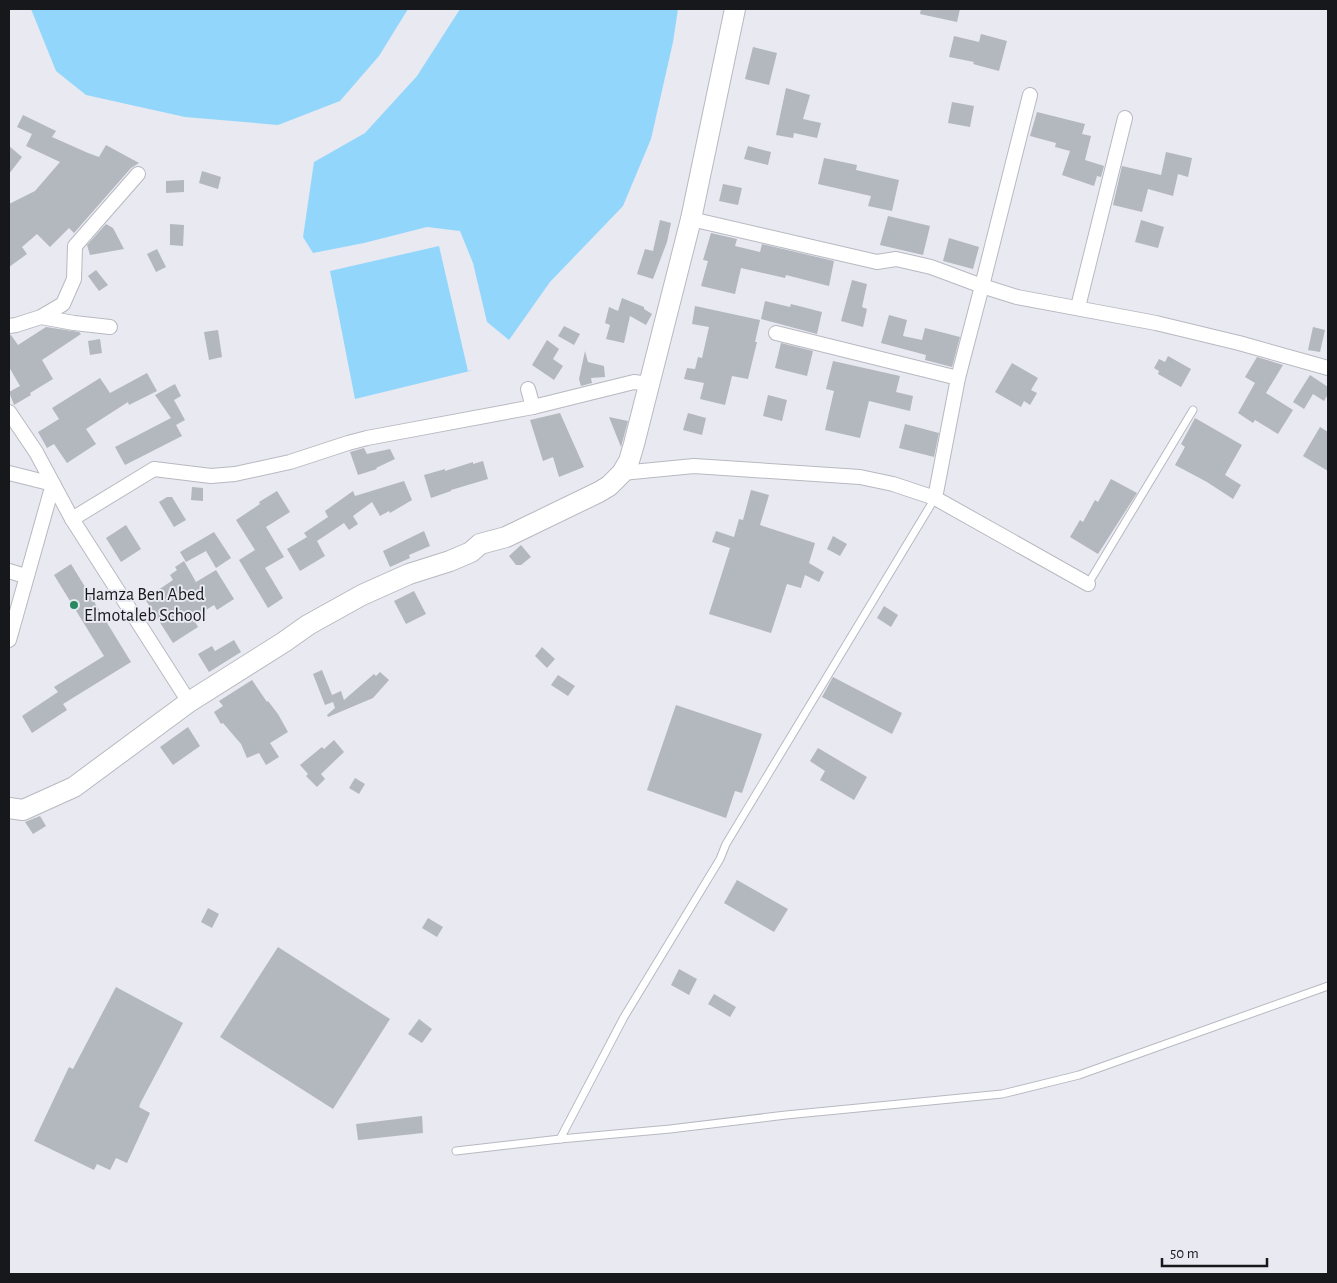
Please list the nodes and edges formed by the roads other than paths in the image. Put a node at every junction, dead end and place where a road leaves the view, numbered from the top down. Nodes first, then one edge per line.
1 (734, 9) edge
2 (1030, 94) dead end
3 (1125, 118) dead end
4 (138, 174) dead end
5 (690, 219) junction
6 (982, 286) junction
7 (1078, 307) junction
8 (41, 317) junction
9 (9, 326) edge
10 (110, 327) dead end
11 (776, 333) dead end
12 (1328, 368) edge
13 (958, 378) junction
14 (650, 384) junction
15 (528, 389) dead end
16 (533, 407) junction
17 (1193, 410) dead end
18 (9, 412) edge
19 (9, 472) edge
20 (622, 473) junction
21 (53, 484) junction
22 (935, 498) junction
23 (72, 519) junction
24 (9, 572) edge
25 (26, 576) junction
26 (1088, 584) joint
27 (9, 640) edge
28 (190, 702) junction
29 (9, 808) edge
30 (1328, 986) edge
31 (560, 1139) junction
32 (456, 1151) dead end

1 - 5 street
2 - 6 street
3 - 7 street
4 - 8 street
5 - 6 street
5 - 14 street
6 - 7 street
6 - 13 street
7 - 12 street
8 - 9 street
8 - 10 street
11 - 13 street
13 - 22 street
14 - 16 street
14 - 20 street
15 - 16 street
16 - 23 street
17 - 26 lane
18 - 21 street
19 - 21 street
20 - 22 street
20 - 28 street
21 - 23 street
21 - 25 street
22 - 26 street
22 - 31 lane
23 - 28 street
24 - 25 street
25 - 27 street
28 - 29 street
30 - 31 lane
31 - 32 lane

